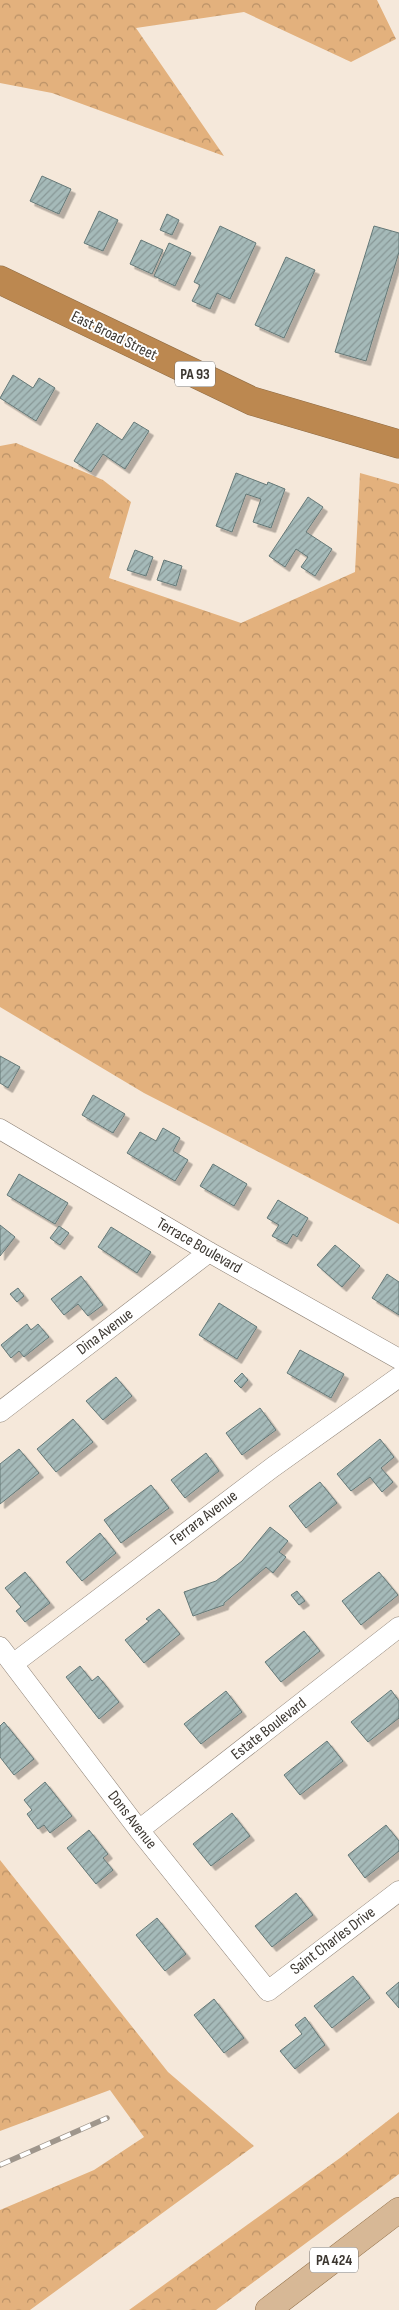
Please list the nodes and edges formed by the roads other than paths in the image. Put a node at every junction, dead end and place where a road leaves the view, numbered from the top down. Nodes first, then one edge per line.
1 (0, 280) edge
2 (399, 444) edge
3 (0, 1129) edge
4 (209, 1252) junction
5 (399, 1359) edge
6 (399, 1377) edge
7 (0, 1412) edge
8 (399, 1627) edge
9 (0, 1647) edge
10 (13, 1664) junction
11 (139, 1830) junction
12 (399, 1891) edge
13 (268, 1991) joint
14 (399, 2210) edge
15 (268, 2310) edge

1 - 2 highway, East Broad Street / PA 93
3 - 4 street, Terrace Boulevard
4 - 5 street, Terrace Boulevard
4 - 7 street, Dina Avenue
6 - 10 street, Ferrara Avenue
8 - 11 street, Estate Boulevard
9 - 10 street, Dons Avenue
10 - 11 street, Dons Avenue
11 - 13 street, Dons Avenue
12 - 13 street, Saint Charles Drive
14 - 15 main road, PA 424

